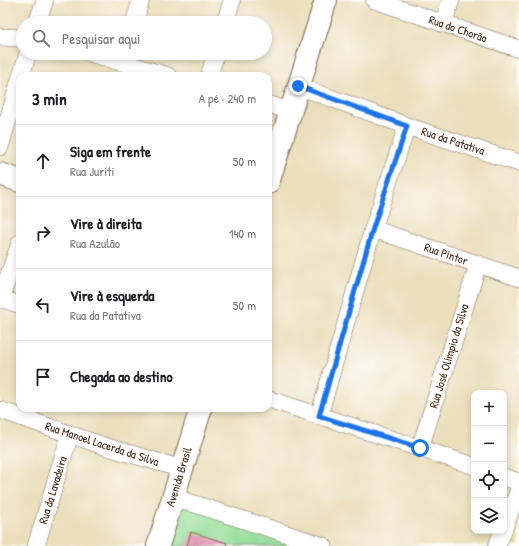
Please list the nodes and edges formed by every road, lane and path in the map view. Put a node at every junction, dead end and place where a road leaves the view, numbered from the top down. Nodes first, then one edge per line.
1 (45, 0) edge
2 (141, 0) edge
3 (232, 0) edge
4 (326, 0) edge
5 (374, 0) edge
6 (451, 0) edge
7 (39, 16) edge
8 (136, 16) edge
9 (227, 16) edge
10 (443, 24) junction
11 (0, 37) edge
12 (16, 38) edge
13 (519, 50) edge
14 (26, 60) edge
15 (110, 60) edge
16 (214, 60) edge
17 (121, 64) edge
18 (22, 72) edge
19 (152, 72) edge
20 (210, 72) edge
21 (298, 86) junction
22 (16, 93) edge
23 (272, 105) edge
24 (290, 110) junction
25 (407, 126) junction
26 (0, 147) edge
27 (519, 162) edge
28 (272, 170) edge
29 (0, 174) edge
30 (16, 180) edge
31 (373, 228) junction
32 (16, 254) edge
33 (478, 265) junction
34 (519, 278) edge
35 (0, 299) edge
36 (16, 304) edge
37 (272, 400) edge
38 (0, 410) edge
39 (200, 412) edge
40 (319, 416) junction
41 (70, 434) junction
42 (420, 448) junction
43 (471, 465) edge
44 (182, 469) junction
45 (507, 478) edge
46 (519, 482) edge
47 (519, 489) edge
48 (173, 497) junction
49 (507, 522) edge
50 (502, 534) edge
51 (36, 546) edge
52 (158, 546) edge
53 (324, 546) edge
54 (497, 546) edge

1 - 7 street
2 - 8 street
3 - 9 street
4 - 21 main road
5 - 10 street, Rua do Chorão
6 - 10 street
10 - 13 street, Rua do Chorão
11 - 12 street
14 - 18 street
15 - 17 street
16 - 20 street
17 - 19 street
21 - 24 main road
21 - 25 street, Rua da Patativa
22 - 26 street
23 - 24 street
24 - 28 main road
25 - 27 street, Rua da Patativa
25 - 31 street
29 - 30 main road
31 - 33 street, Rua Pintor
31 - 40 street
32 - 35 street
33 - 34 street, Rua Pintor
33 - 42 street, Rua José Olímpio da Silva
35 - 36 street
37 - 40 street
38 - 41 street, Rua Manoel Lacerda da Silva
39 - 44 main road, Avenida Brasil
40 - 42 street
41 - 44 street, Rua Manoel Lacerda da Silva
41 - 51 street, Rua da Lavadeira
42 - 43 street
44 - 48 main road, Avenida Brasil
45 - 46 street
47 - 49 street
48 - 52 main road, Avenida Brasil
48 - 53 street
50 - 54 street

